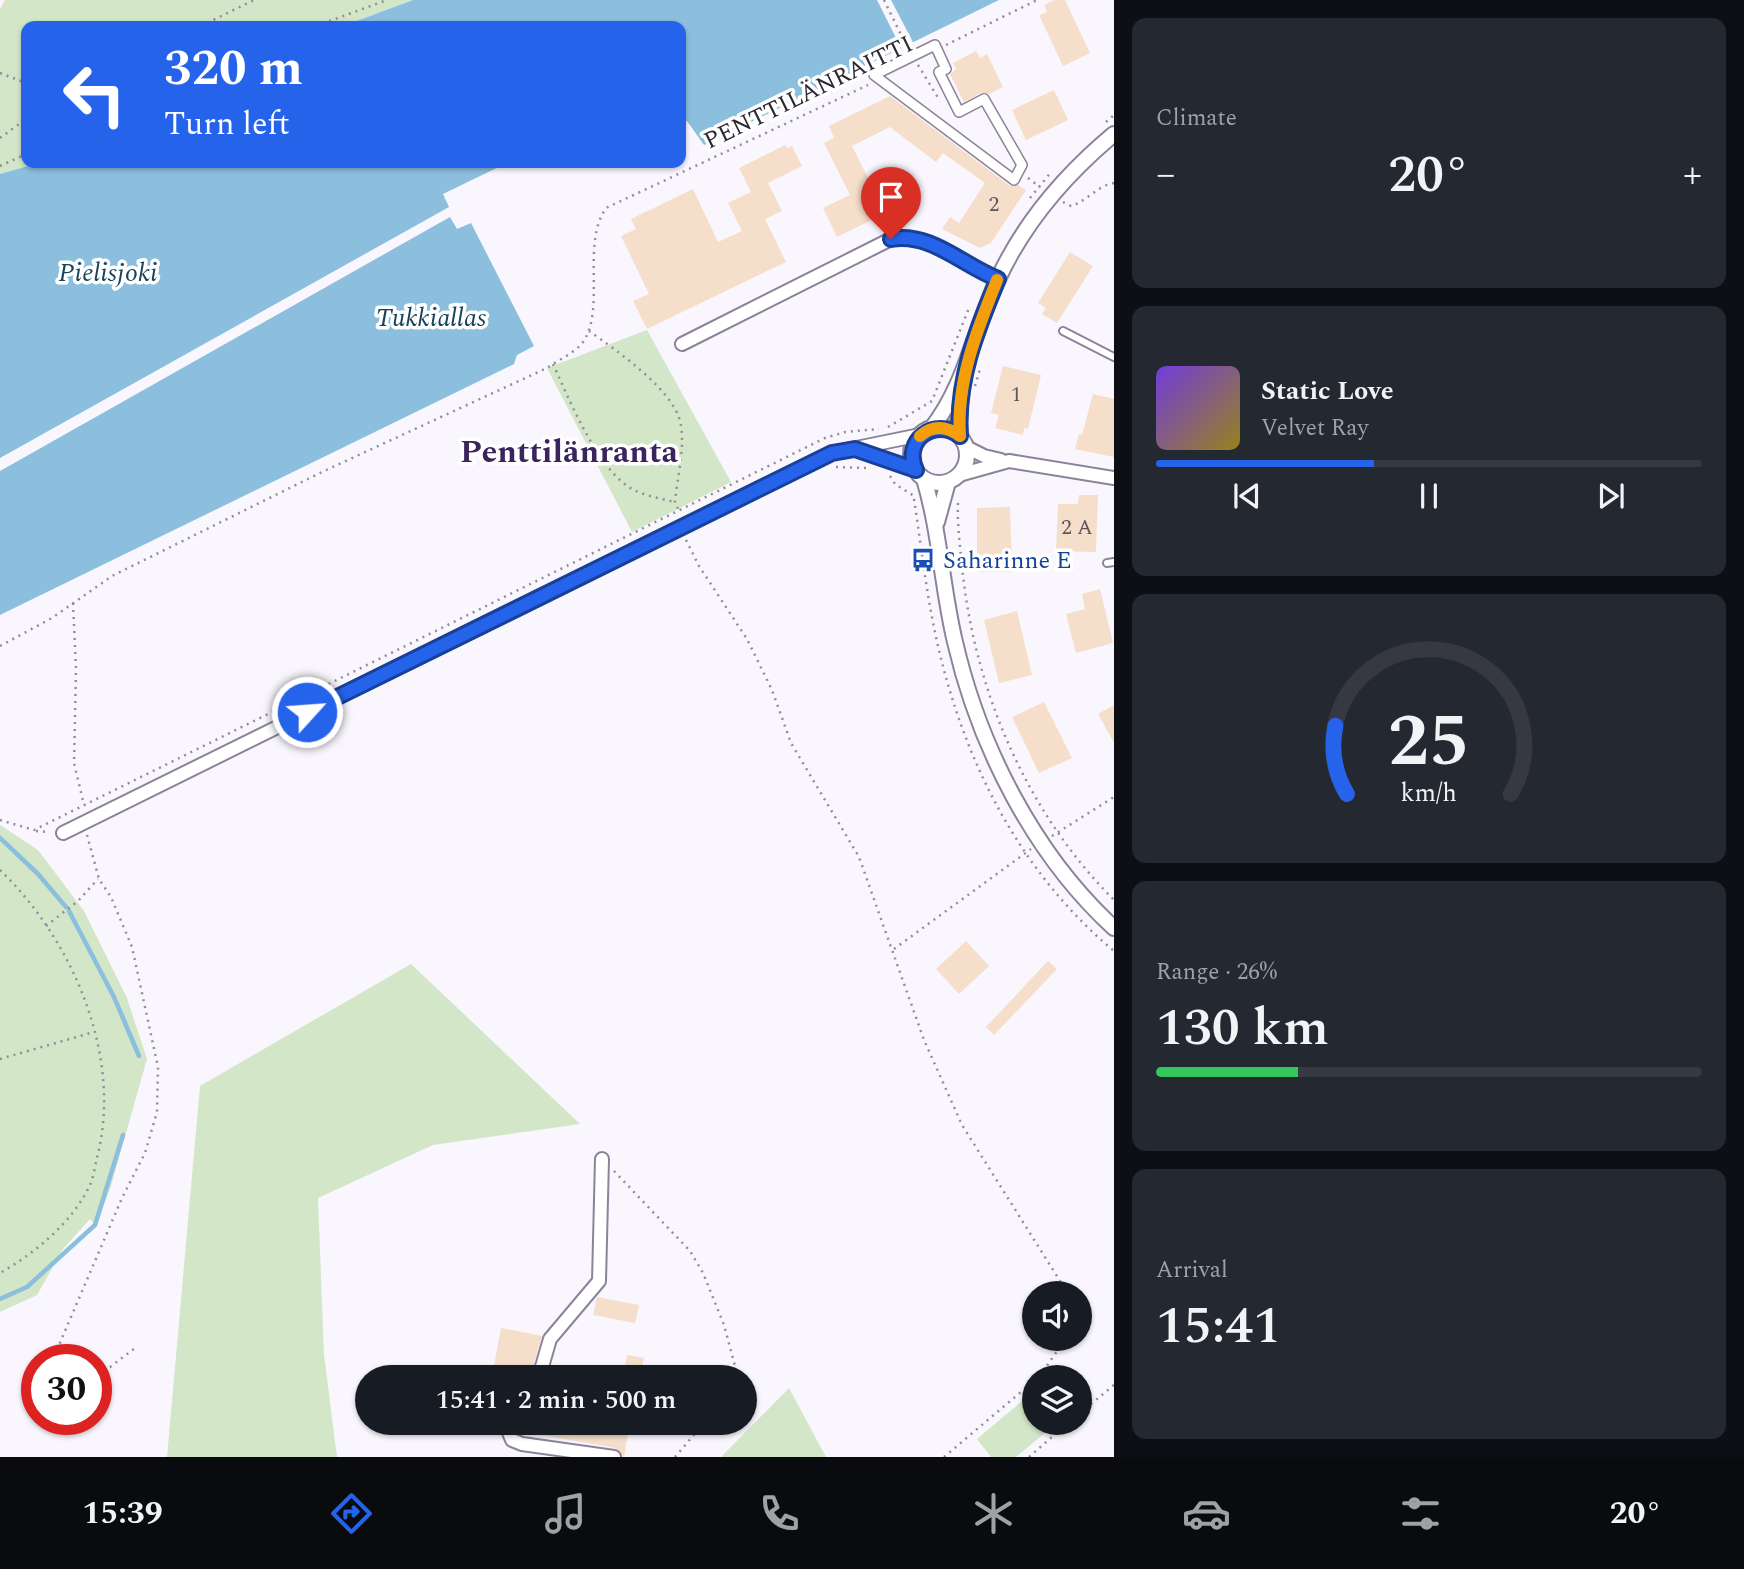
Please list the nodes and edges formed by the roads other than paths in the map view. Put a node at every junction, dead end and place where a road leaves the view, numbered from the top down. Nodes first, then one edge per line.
1 (1114, 134) edge
2 (1019, 171) joint
3 (998, 279) junction
4 (1063, 331) dead end
5 (681, 344) dead end
6 (1114, 357) edge
7 (966, 366) junction
8 (926, 432) junction
9 (963, 442) junction
10 (855, 449) junction
11 (1009, 461) junction
12 (920, 474) junction
13 (1114, 478) edge
14 (953, 479) junction
15 (936, 527) junction
16 (63, 834) dead end
17 (1114, 928) edge
18 (602, 1159) road end
19 (542, 1365) edge
20 (510, 1435) edge
21 (614, 1457) edge

1 - 3 street
2 - 2 street
3 - 5 street
3 - 7 street
4 - 6 lane
7 - 8 street
7 - 9 street
8 - 9 street
8 - 10 street
8 - 12 street
9 - 11 street
9 - 14 street
10 - 12 street
10 - 16 street
11 - 13 street
11 - 14 street
12 - 14 street
12 - 15 street
14 - 15 street
15 - 17 street
18 - 19 street
20 - 21 street

